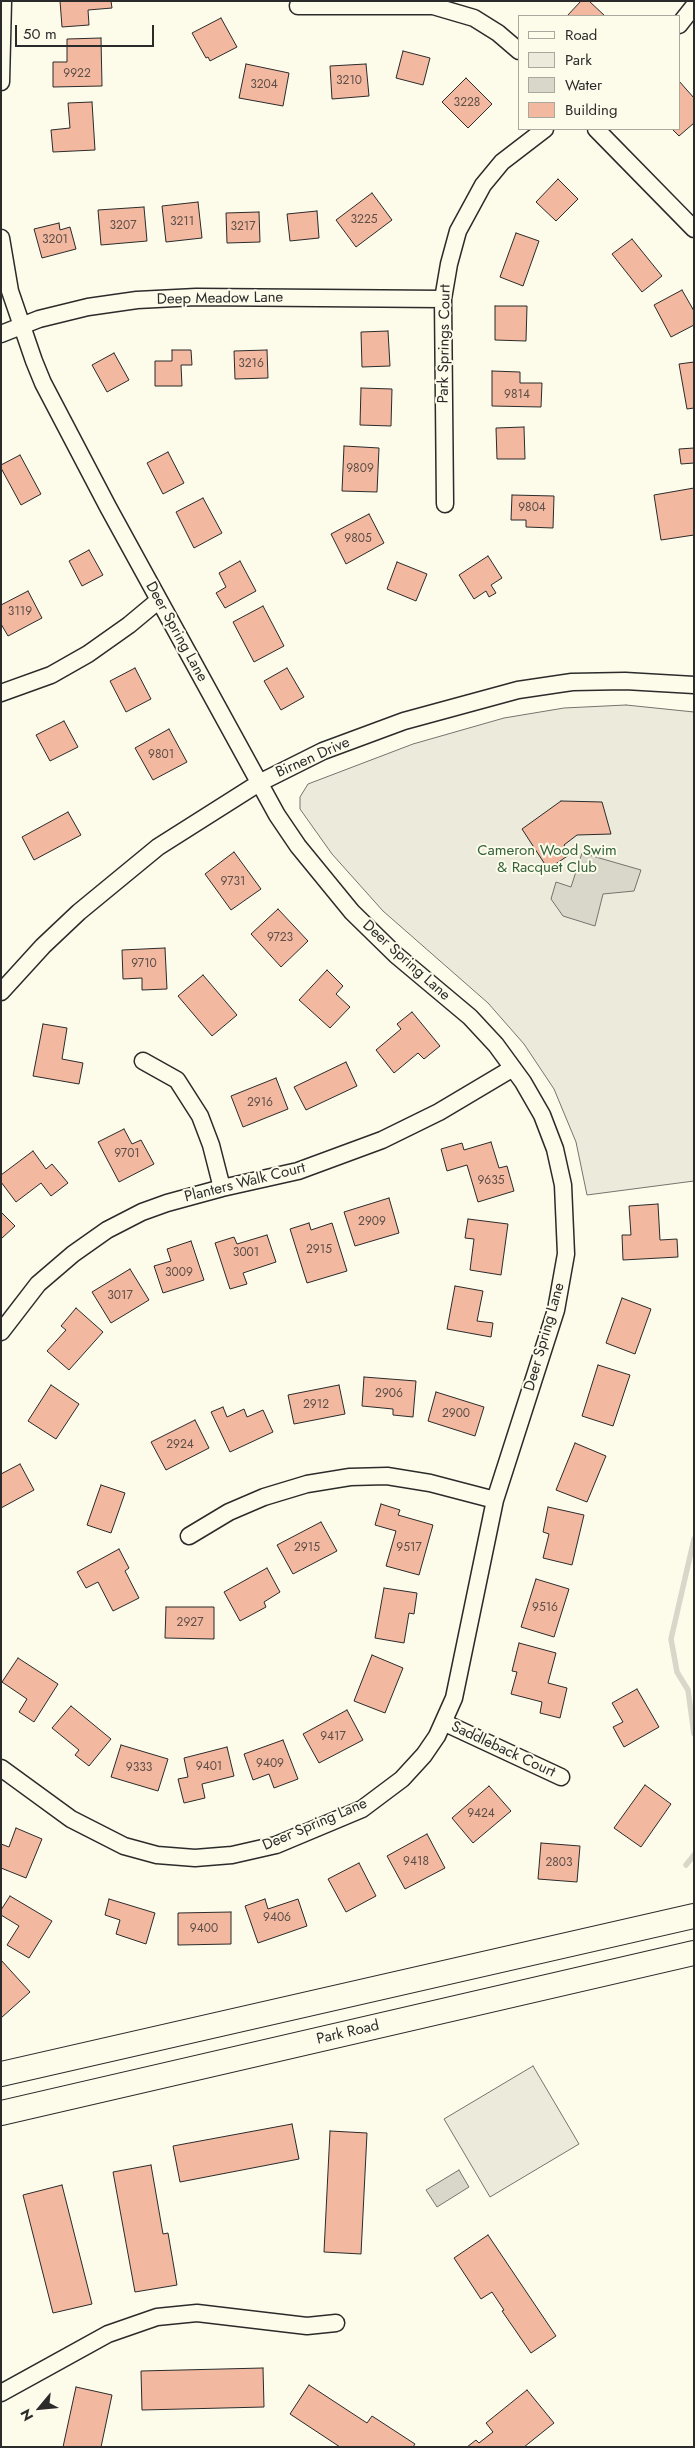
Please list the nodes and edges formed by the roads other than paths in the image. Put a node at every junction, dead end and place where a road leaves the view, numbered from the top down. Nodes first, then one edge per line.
1 (3, 1) edge
2 (298, 6) dead end
3 (694, 6) edge
4 (680, 24) edge
5 (518, 50) edge
6 (1, 82) edge
7 (544, 130) edge
8 (597, 130) edge
9 (694, 229) edge
10 (1, 238) edge
11 (443, 299) junction
12 (21, 326) junction
13 (1, 334) edge
14 (445, 504) dead end
15 (159, 600) junction
16 (694, 685) edge
17 (1, 692) edge
18 (259, 783) junction
19 (1, 992) edge
20 (143, 1061) dead end
21 (513, 1068) junction
22 (222, 1188) junction
23 (1, 1332) edge
24 (495, 1500) junction
25 (190, 1536) dead end
26 (445, 1723) junction
27 (1, 1768) edge
28 (561, 1777) dead end
29 (694, 1916) edge
30 (694, 1953) edge
31 (1, 2074) edge
32 (1, 2113) edge
33 (336, 2323) dead end
34 (1, 2393) edge

1 - 6 street
2 - 5 street
3 - 4 street
7 - 11 street, Park Springs Court
8 - 9 street
10 - 12 street, Deer Spring Lane
11 - 12 street, Deep Meadow Lane
11 - 14 street, Park Springs Court
12 - 13 street, Deep Meadow Lane
12 - 15 street, Deer Spring Lane
15 - 17 street
15 - 18 street, Deer Spring Lane
16 - 18 street, Birnen Drive
18 - 19 street, Birnen Drive
18 - 21 street, Deer Spring Lane
20 - 22 street
21 - 22 street, Planters Walk Court
21 - 24 street, Deer Spring Lane
22 - 23 street, Planters Walk Court
24 - 25 street
24 - 26 street, Deer Spring Lane
26 - 27 street, Deer Spring Lane
26 - 28 street, Saddleback Court
29 - 31 main road
30 - 32 main road, Park Road
33 - 34 street

